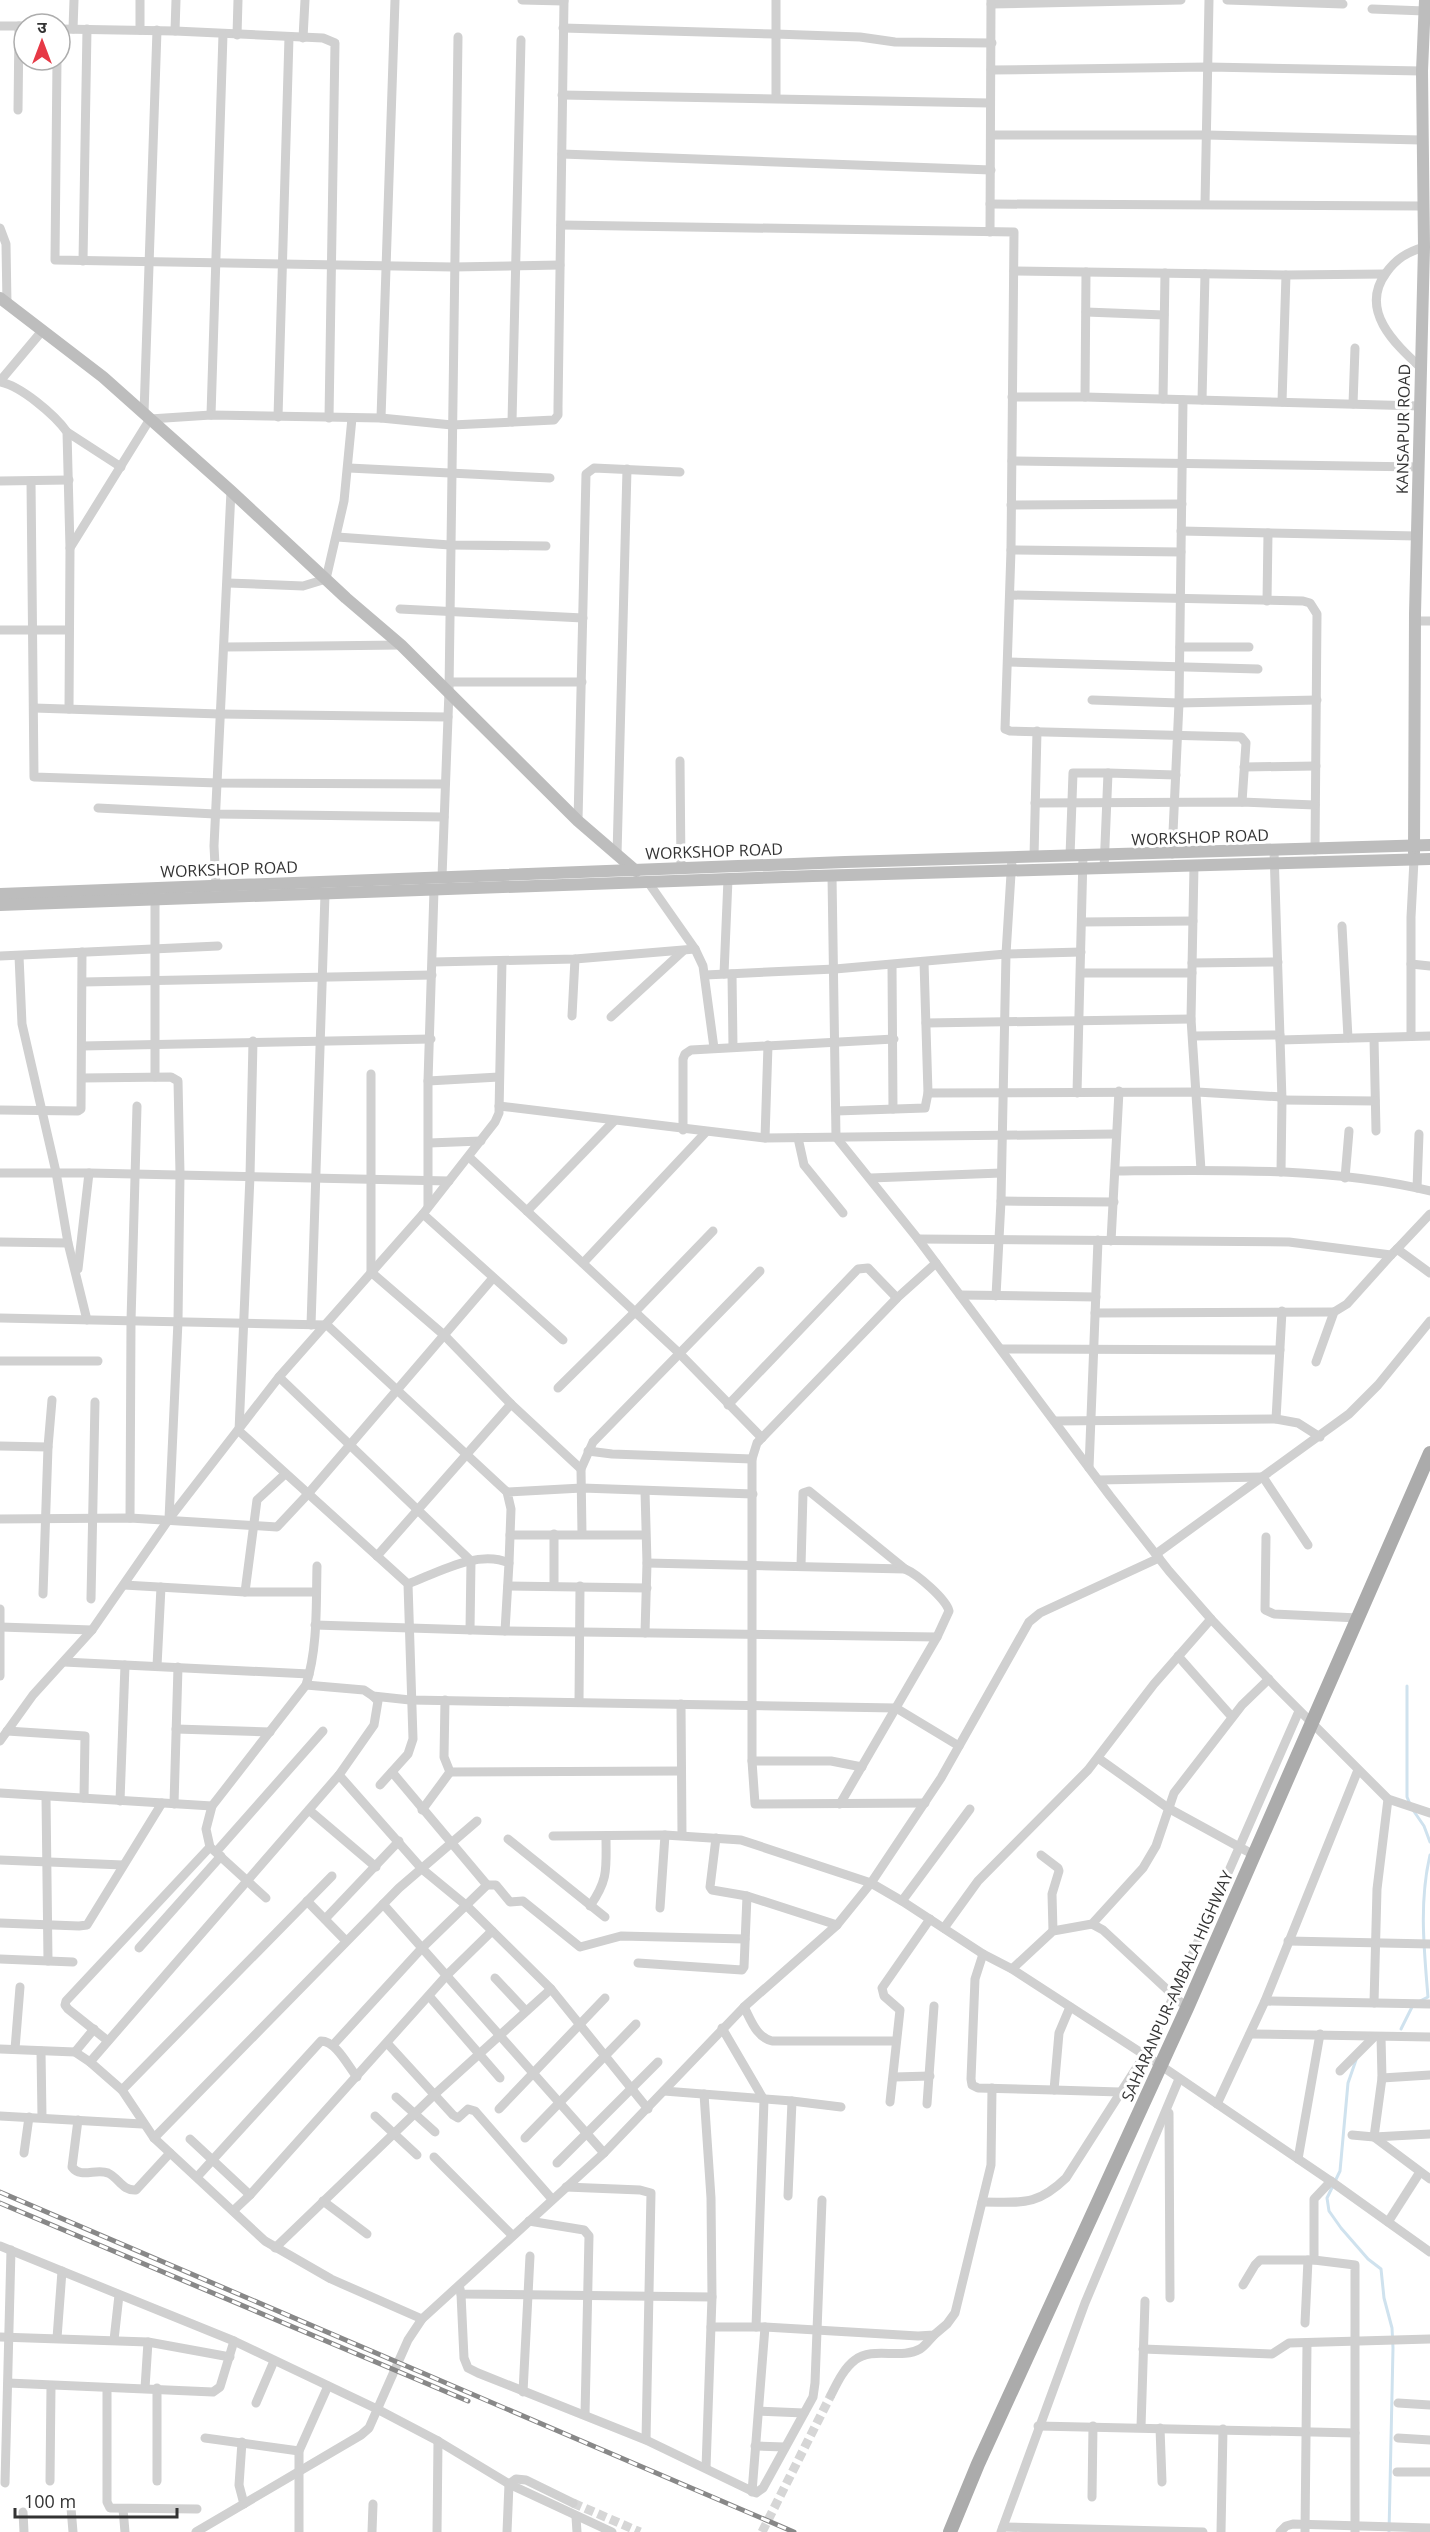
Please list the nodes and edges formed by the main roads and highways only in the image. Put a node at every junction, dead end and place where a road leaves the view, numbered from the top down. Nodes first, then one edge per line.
1 (1426, 15) edge
2 (1425, 64) edge
3 (1424, 135) edge
4 (1426, 179) edge
5 (4, 301) edge
6 (1430, 845) edge
7 (1414, 846) junction
8 (1274, 857) junction
9 (1430, 859) edge
10 (1414, 860) junction
11 (1083, 862) junction
12 (1104, 862) junction
13 (1011, 864) junction
14 (636, 870) junction
15 (648, 882) junction
16 (0, 894) edge
17 (155, 894) junction
18 (0, 905) edge
19 (1430, 1453) edge
20 (950, 2532) edge

1 - 2 main road, KANSAPUR ROAD
2 - 3 main road, KANSAPUR ROAD
3 - 4 main road, KANSAPUR ROAD
4 - 7 main road, KANSAPUR ROAD
5 - 14 main road
6 - 7 main road, WORKSHOP ROAD
7 - 8 main road, WORKSHOP ROAD
7 - 10 main road, KANSAPUR ROAD
8 - 10 main road, WORKSHOP ROAD
8 - 12 main road, WORKSHOP ROAD
8 - 12 main road, WORKSHOP ROAD
9 - 10 main road, WORKSHOP ROAD
11 - 12 main road, WORKSHOP ROAD
11 - 13 main road, WORKSHOP ROAD
11 - 13 main road, WORKSHOP ROAD
13 - 14 main road, WORKSHOP ROAD
13 - 15 main road, WORKSHOP ROAD
14 - 15 main road
14 - 17 main road, WORKSHOP ROAD
15 - 17 main road, WORKSHOP ROAD
16 - 17 main road, WORKSHOP ROAD
17 - 18 main road, WORKSHOP ROAD
19 - 20 main road, SAHARANPUR-AMBALA HIGHWAY

